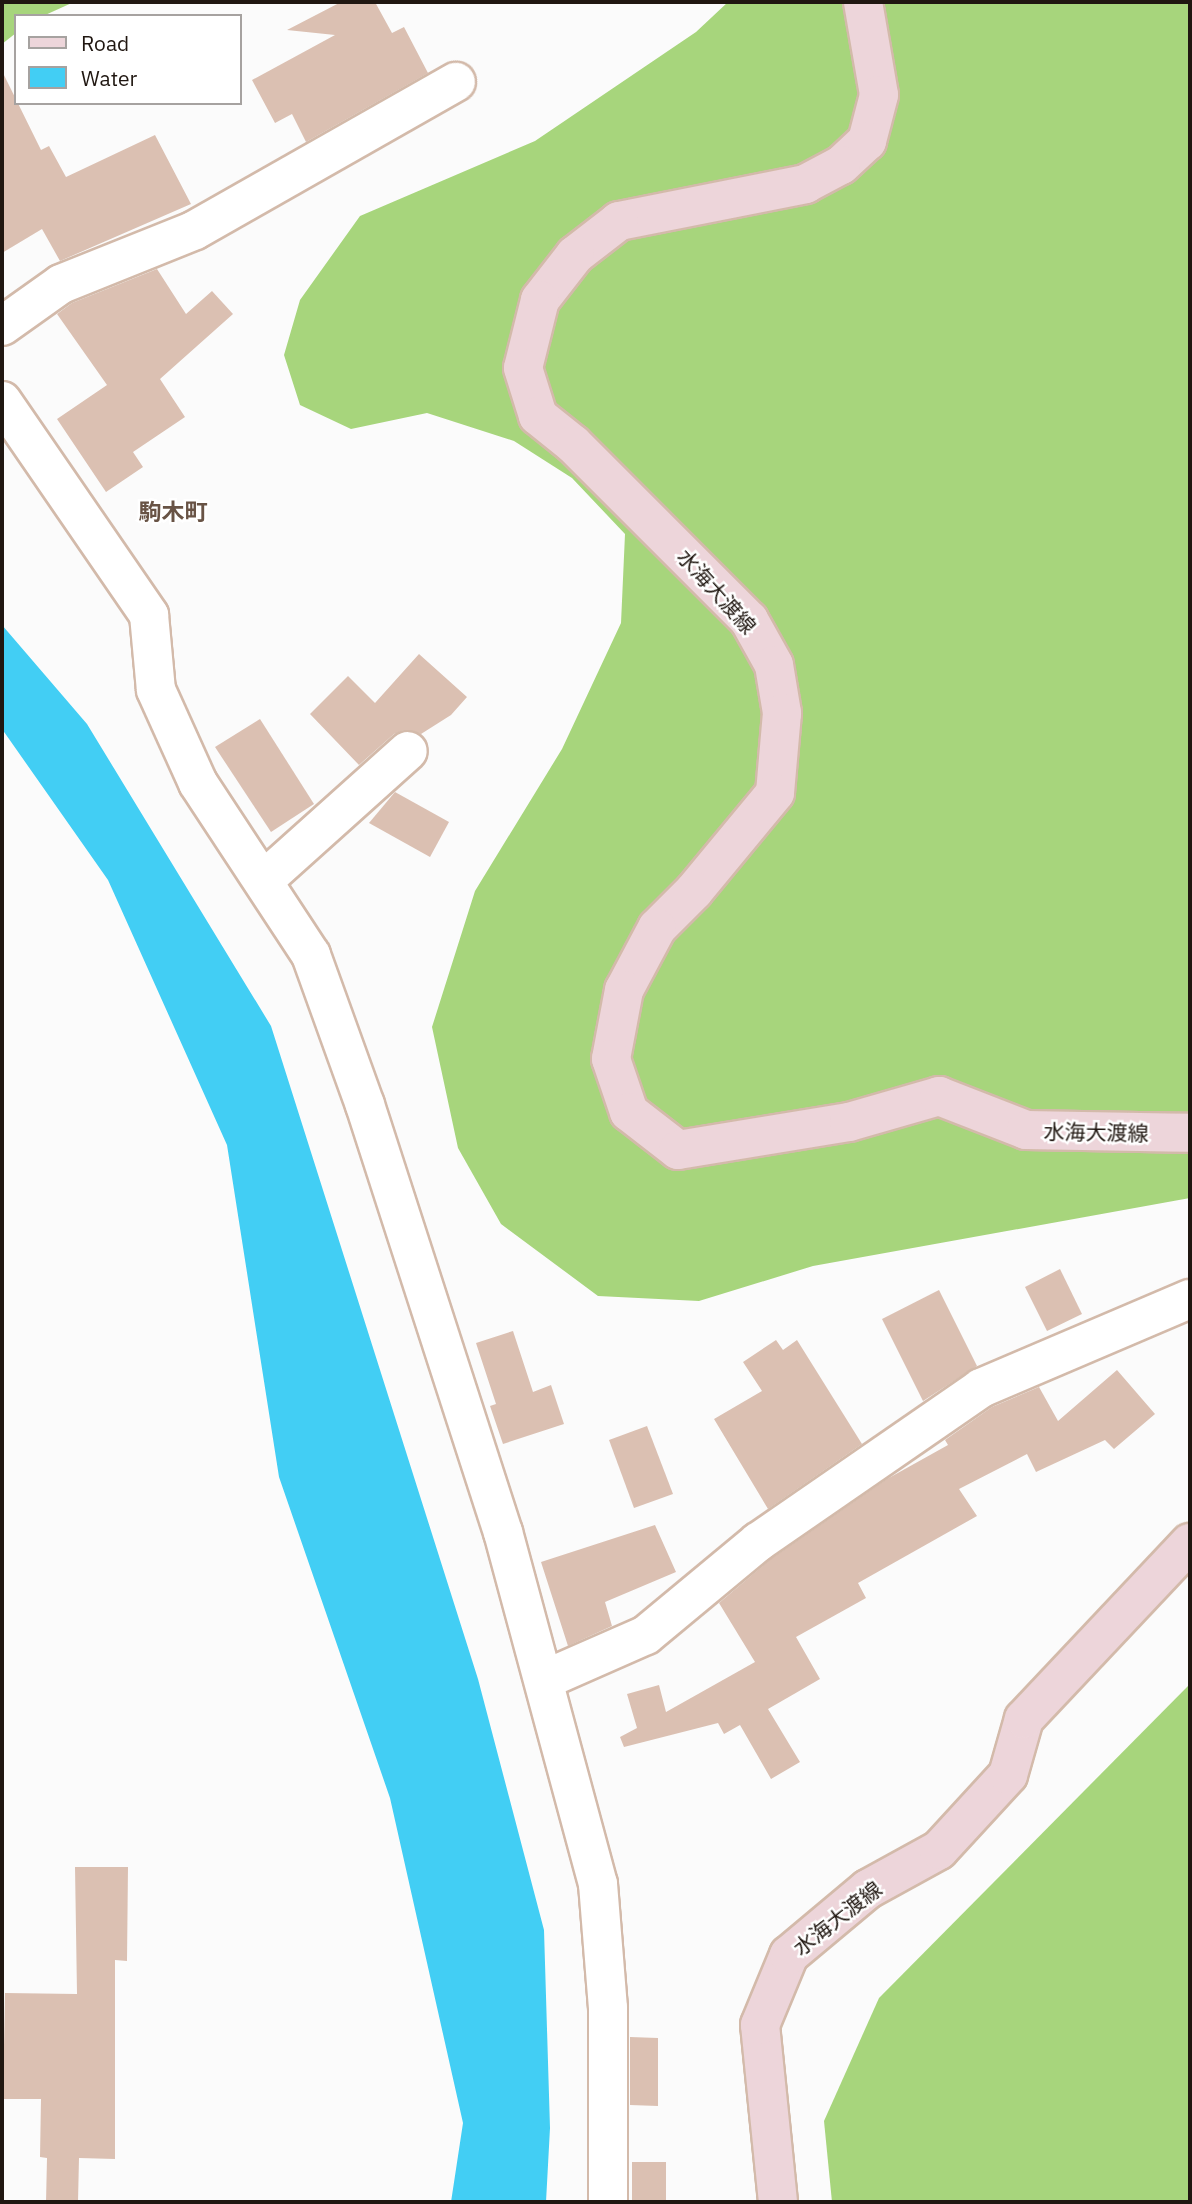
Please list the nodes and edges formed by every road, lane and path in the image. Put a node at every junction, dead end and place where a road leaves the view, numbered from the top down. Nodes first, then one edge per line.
1 (863, 2) edge
2 (456, 82) dead end
3 (2, 326) edge
4 (2, 401) edge
5 (408, 751) dead end
6 (264, 880) junction
7 (1190, 1133) edge
8 (1190, 1299) edge
9 (1190, 1543) edge
10 (546, 1679) junction
11 (608, 2202) edge
12 (778, 2202) edge

1 - 7 main road, 水海大渡線
2 - 3 street
4 - 6 street
5 - 6 street
6 - 10 street
8 - 10 street
9 - 12 main road, 水海大渡線
10 - 11 street

